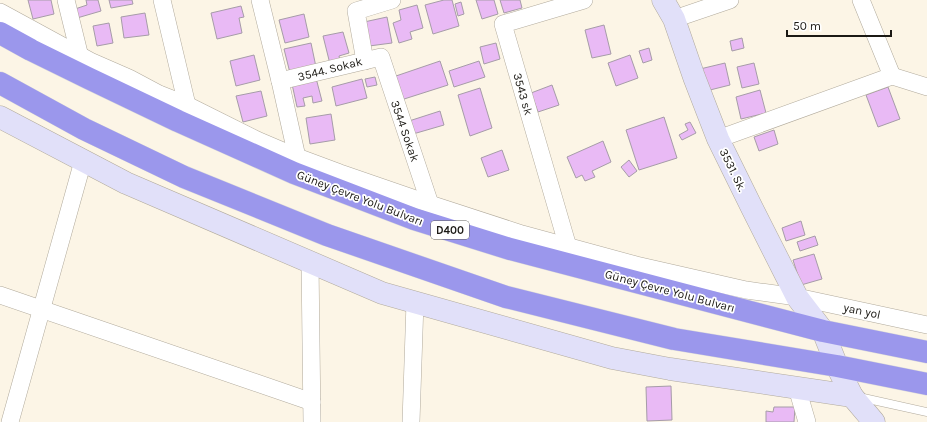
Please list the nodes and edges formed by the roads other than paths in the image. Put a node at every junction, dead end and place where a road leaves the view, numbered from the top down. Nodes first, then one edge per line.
1 (66, 0) edge
2 (162, 0) edge
3 (260, 0) edge
4 (392, 0) edge
5 (584, 0) edge
6 (663, 0) edge
7 (730, 0) edge
8 (861, 0) edge
9 (355, 6) edge
10 (0, 12) edge
11 (674, 19) junction
12 (0, 32) edge
13 (80, 57) junction
14 (373, 59) junction
15 (892, 76) junction
16 (280, 81) junction
17 (0, 84) edge
18 (927, 87) edge
19 (187, 105) junction
20 (0, 117) edge
21 (718, 139) junction
22 (297, 157) junction
23 (83, 161) junction
24 (430, 204) junction
25 (568, 247) junction
26 (310, 262) junction
27 (0, 296) edge
28 (797, 297) junction
29 (415, 302) junction
30 (41, 310) junction
31 (927, 325) edge
32 (824, 330) junction
33 (927, 352) edge
34 (837, 366) junction
35 (927, 384) edge
36 (797, 388) junction
37 (852, 396) junction
38 (312, 402) junction
39 (927, 412) edge
40 (10, 422) edge
41 (312, 422) edge
42 (411, 422) edge
43 (807, 422) edge
44 (874, 422) edge

1 - 13 street
2 - 19 street
3 - 16 street
4 - 9 street
5 - 25 street, 3543 sk
6 - 11 street, 3531. Sk.
7 - 11 street
8 - 15 street
9 - 14 street, 3544 Sokak
10 - 13 street, yan yol
11 - 21 street, 3531. Sk.
12 - 32 highway, Güney Çevre Yolu Bulvarı / D400
13 - 19 street, yan yol
14 - 16 street, 3544. Sokak
14 - 24 street, 3544 Sokak
15 - 18 street
15 - 21 street
16 - 22 street
17 - 34 highway
19 - 22 street, yan yol
20 - 23 street
21 - 28 street, 3531. Sk.
22 - 24 street, yan yol
23 - 26 street
23 - 30 street
24 - 25 street, yan yol
25 - 28 street, yan yol
26 - 29 street
26 - 38 street
27 - 30 street
28 - 31 street, yan yol
28 - 32 street, 3531. Sk.
29 - 36 street
29 - 42 street
30 - 38 street
30 - 40 street
32 - 33 highway, Güney Çevre Yolu Bulvarı / D400
32 - 34 street, 3531. Sk.
34 - 35 highway
34 - 37 street, 3531. Sk.
36 - 37 street
36 - 43 street
37 - 39 lane
37 - 44 street, 3531. Sk.
38 - 41 street

